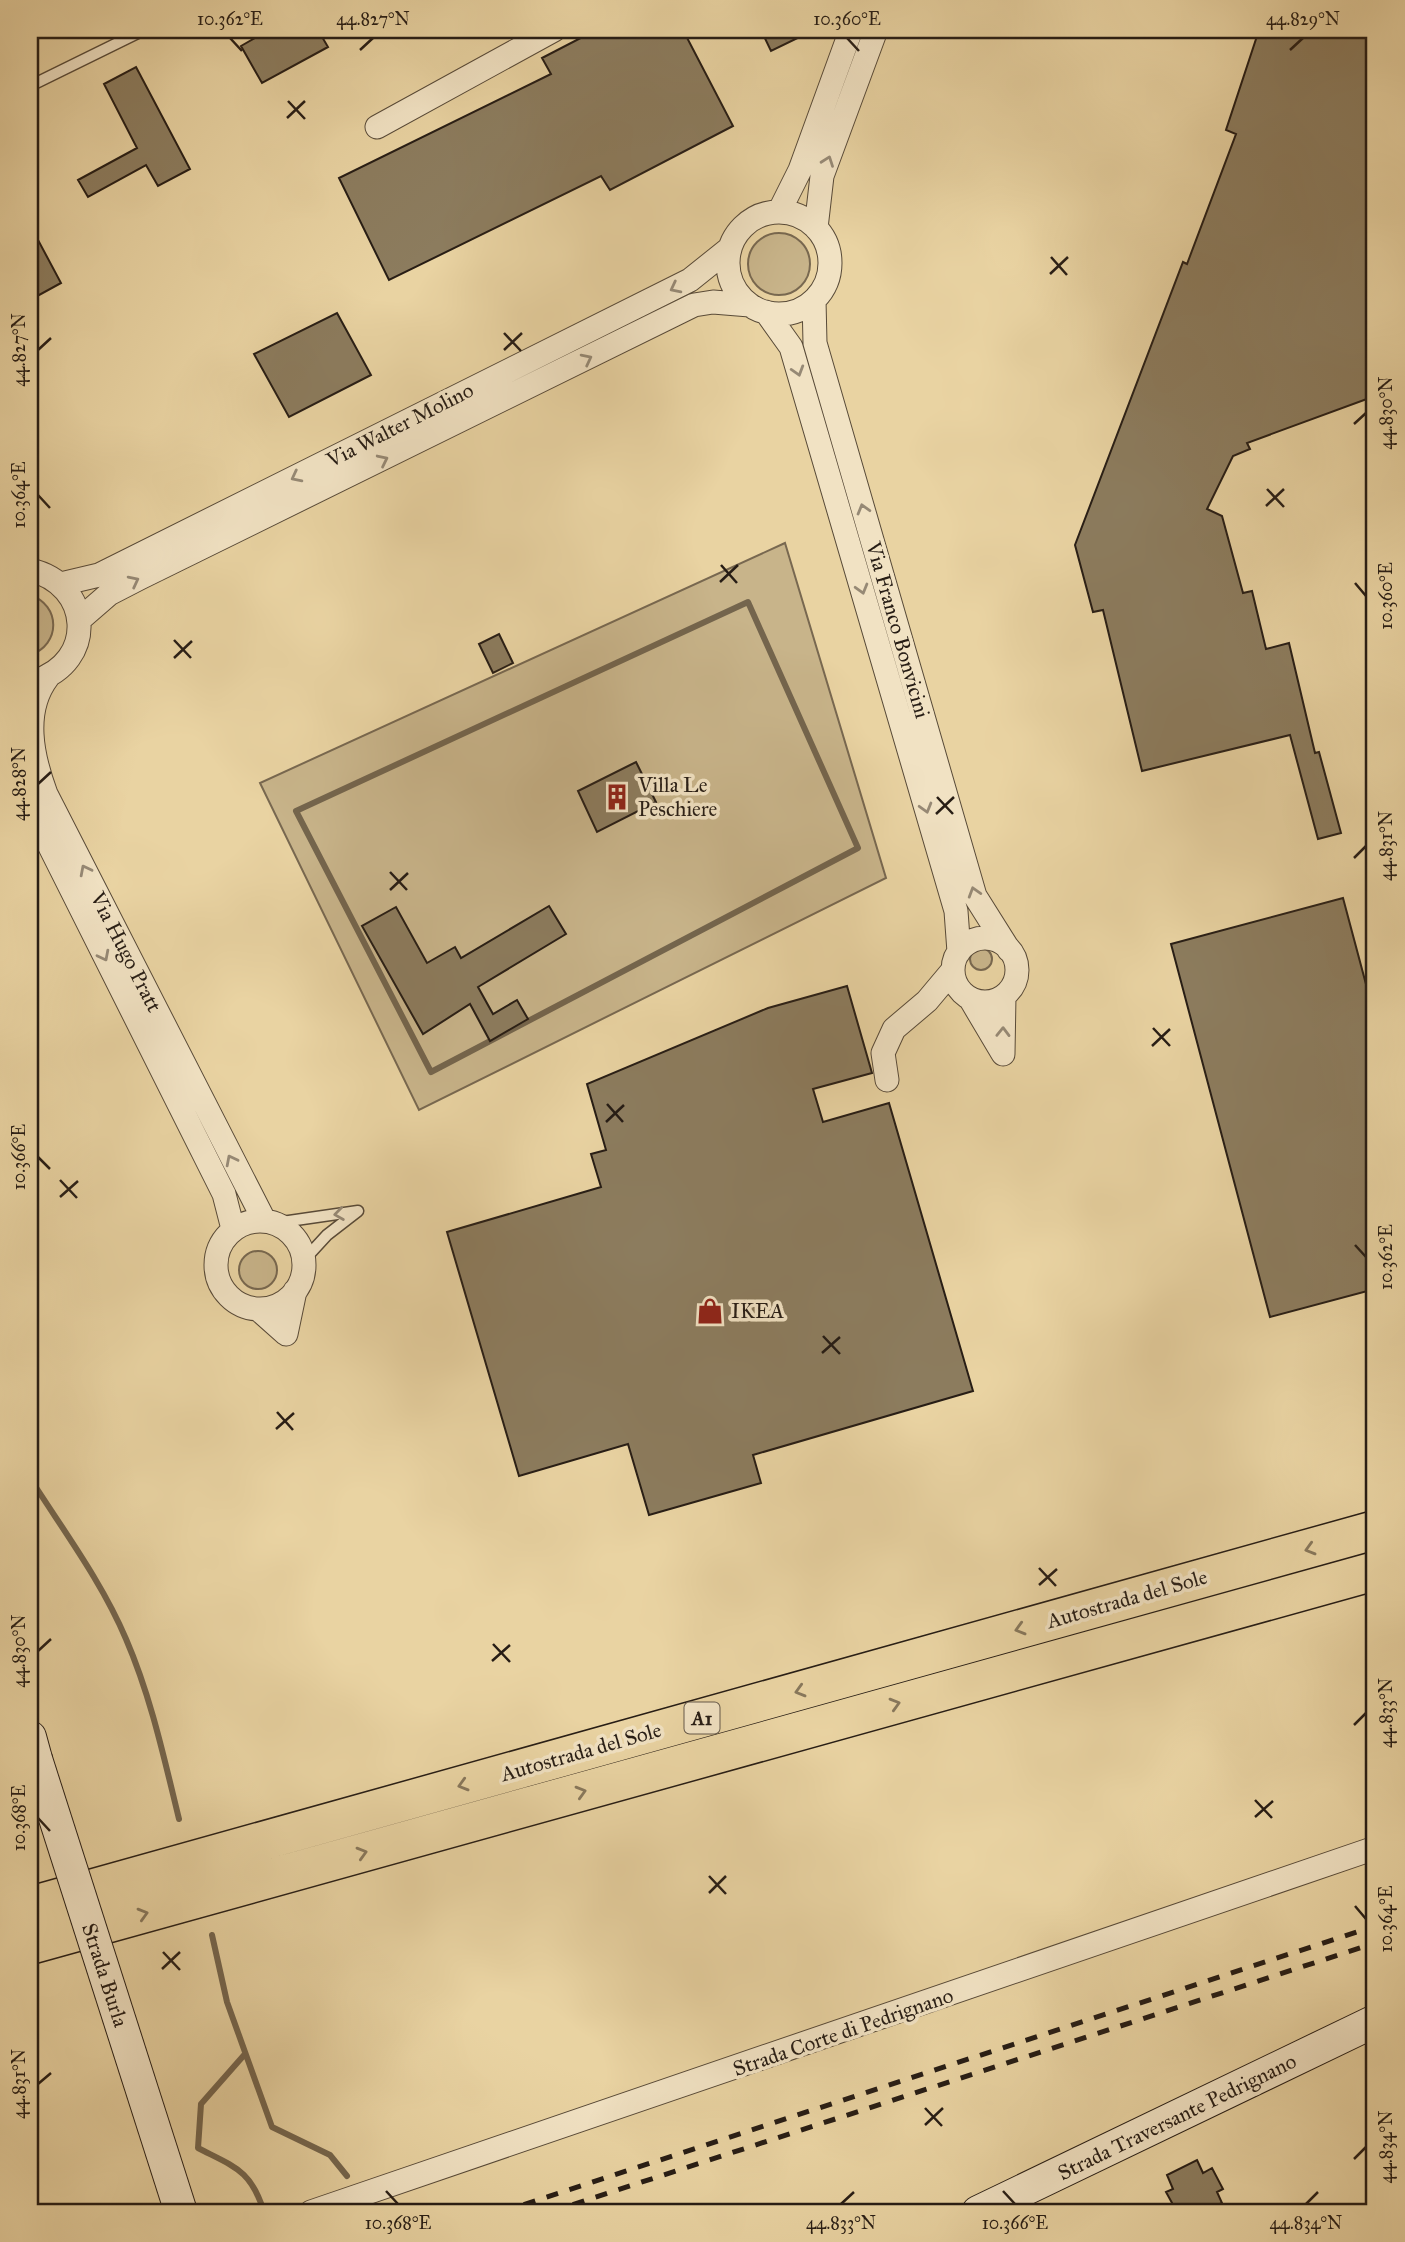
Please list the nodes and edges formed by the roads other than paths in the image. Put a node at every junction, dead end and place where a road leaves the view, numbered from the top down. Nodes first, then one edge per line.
1 (144, 30) edge
2 (554, 30) edge
3 (851, 30) edge
4 (876, 30) edge
5 (30, 86) edge
6 (377, 127) dead end
7 (779, 212) junction
8 (817, 228) junction
9 (730, 248) junction
10 (814, 300) junction
11 (758, 309) junction
12 (30, 570) edge
13 (61, 584) junction
14 (79, 620) junction
15 (39, 680) edge
16 (30, 807) edge
17 (1009, 950) junction
18 (956, 961) junction
19 (1004, 996) junction
20 (968, 998) junction
21 (927, 1001) junction
22 (887, 1080) dead end
23 (270, 1222) junction
24 (233, 1229) junction
25 (304, 1260) junction
26 (1375, 1530) edge
27 (1375, 1571) edge
28 (33, 1748) edge
29 (1375, 1848) edge
30 (30, 1906) edge
31 (30, 1945) edge
32 (1375, 2021) edge
33 (181, 2212) edge
34 (310, 2212) edge
35 (978, 2212) edge

1 - 5 lane
2 - 6 street
3 - 7 street
8 -> 4 street
7 - 8 street
7 - 9 street, Via Walter Molino
8 - 10 street
9 - 11 street
9 -> 13 street, Via Walter Molino
10 - 11 street, Via Walter Molino
17 -> 10 street, Via Franco Bonvicini
14 -> 11 street, Via Walter Molino
11 -> 18 street, Via Franco Bonvicini
12 - 13 street
13 - 14 street
14 - 15 street, Via Hugo Pratt
23 -> 15 street, Via Hugo Pratt
16 -> 24 street, Via Hugo Pratt
17 - 18 street
17 - 19 street, Via Franco Bonvicini
18 - 20 street, Via Franco Bonvicini
18 - 21 street
19 - 20 street
20 -> 19 street, Via Franco Bonvicini
20 - 21 street
21 - 22 street
23 - 24 street
23 - 25 street
25 -> 23 lane
24 - 25 street
26 -> 30 highway, Autostrada del Sole / A1
31 -> 27 highway, Autostrada del Sole / A1
28 - 33 main road, Strada Burla, bridge
29 - 34 street, Strada Corte di Pedrignano
32 - 35 main road, Strada Traversante Pedrignano

